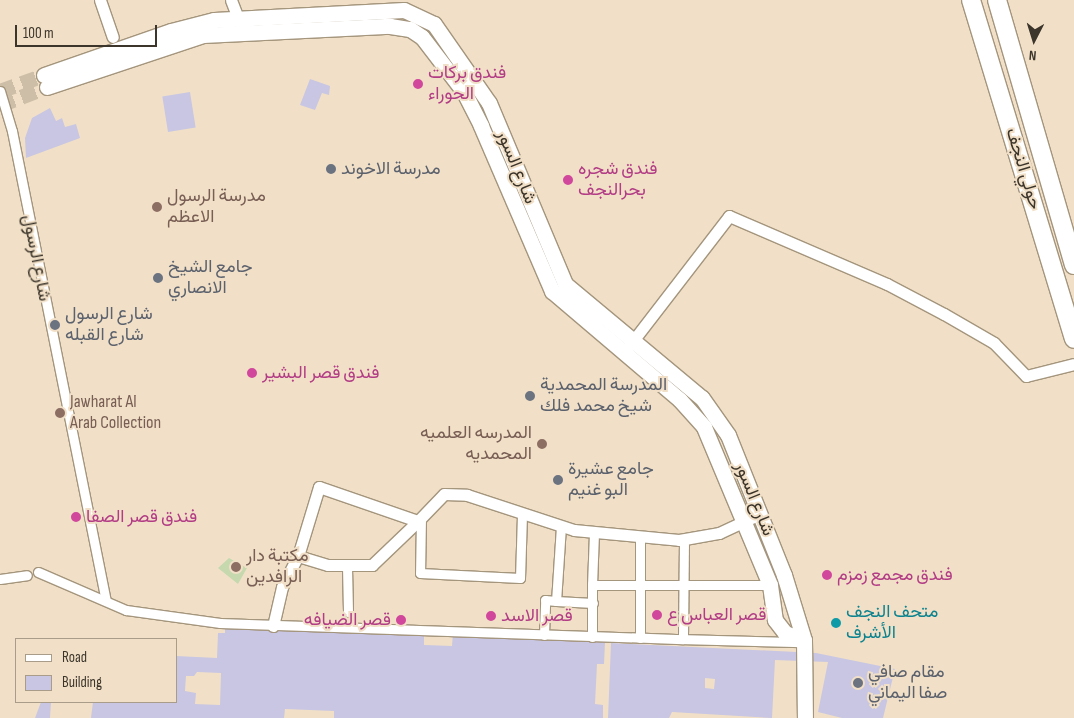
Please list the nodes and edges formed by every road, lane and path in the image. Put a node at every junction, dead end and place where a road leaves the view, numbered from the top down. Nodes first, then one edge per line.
1 (100, 0) edge
2 (231, 0) edge
3 (971, 0) edge
4 (999, 5) edge
5 (238, 18) junction
6 (977, 18) junction
7 (242, 33) junction
8 (113, 37) dead end
9 (1010, 44) junction
10 (987, 51) junction
11 (0, 91) edge
12 (1074, 265) edge
13 (1074, 339) edge
14 (632, 341) junction
15 (623, 354) junction
16 (1074, 364) edge
17 (522, 513) junction
18 (760, 514) junction
19 (419, 520) junction
20 (746, 522) junction
21 (561, 526) junction
22 (594, 532) junction
23 (640, 538) junction
24 (684, 540) junction
25 (298, 556) junction
26 (347, 567) junction
27 (38, 572) dead end
28 (27, 575) dead end
29 (0, 579) edge
30 (592, 585) junction
31 (640, 585) junction
32 (684, 585) junction
33 (770, 585) junction
34 (556, 601) junction
35 (106, 602) junction
36 (593, 604) junction
37 (348, 612) dead end
38 (273, 626) junction
39 (544, 635) junction
40 (592, 636) junction
41 (640, 638) junction
42 (683, 639) junction
43 (804, 641) junction
44 (805, 718) edge

1 - 8 street
2 - 5 street
3 - 6 main road, حولي النجف
4 - 6 main road
4 - 9 main road
5 - 7 street
5 - 7 main road, شارع السور
5 - 14 main road, شارع السور
6 - 10 main road, حولي النجف
7 - 15 main road, شارع السور
9 - 10 main road
9 - 12 main road
10 - 13 main road, حولي النجف
11 - 35 street, شارع الرسول
14 - 15 street
14 - 16 street
14 - 18 main road, شارع السور
15 - 20 main road, شارع السور
17 - 19 street
17 - 19 street
17 - 21 street
18 - 20 street
18 - 43 main road, شارع السور
19 - 25 street
19 - 26 street
20 - 24 street
20 - 33 main road, شارع السور
21 - 22 street
21 - 34 street
22 - 23 street
22 - 30 street
23 - 24 street
23 - 31 street
24 - 32 street
25 - 26 street
25 - 38 street
26 - 37 street
27 - 35 street
28 - 29 street
30 - 31 street
30 - 36 street
31 - 32 street
31 - 41 street
32 - 33 street
32 - 42 street
33 - 43 main road, شارع السور
34 - 36 street
34 - 39 street
35 - 38 street
36 - 40 street
38 - 39 street
39 - 40 street
40 - 41 street
41 - 42 street
42 - 43 street
43 - 44 main road, شارع السور

